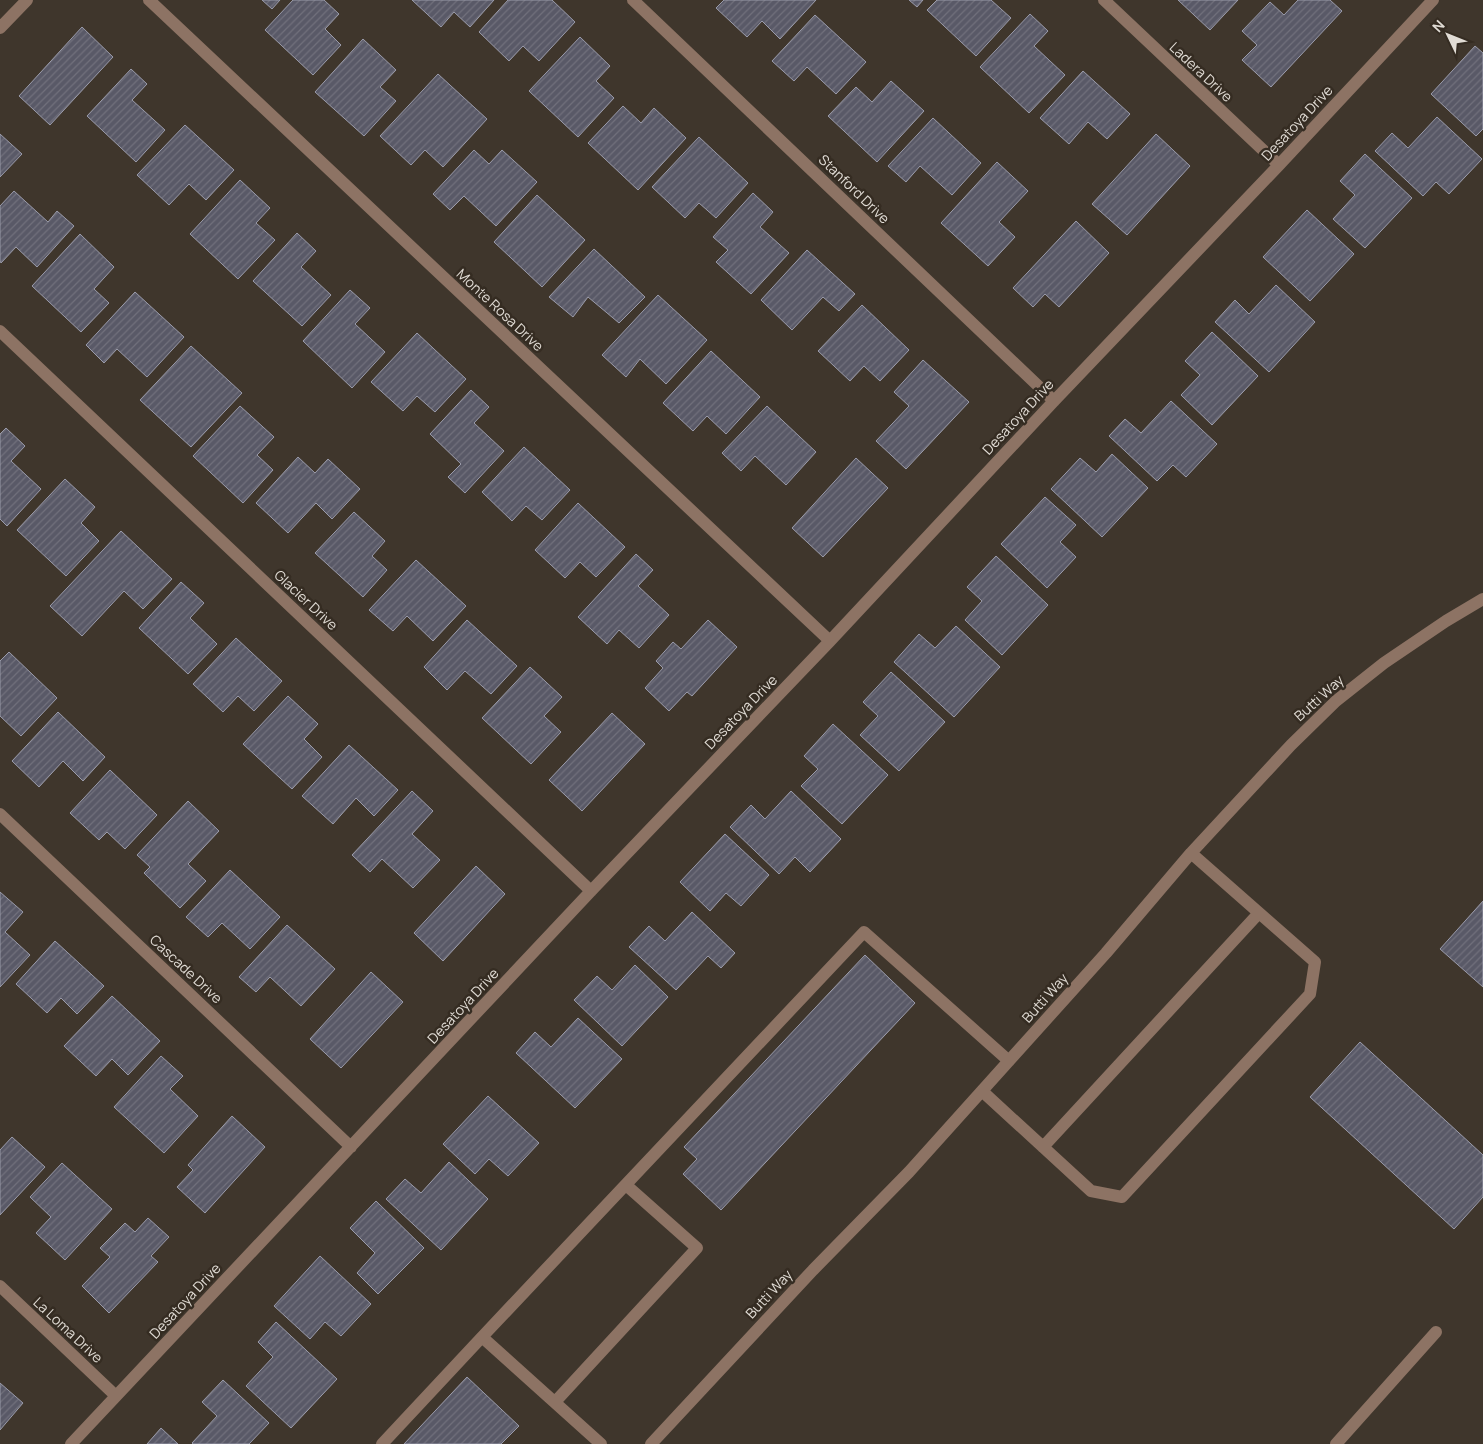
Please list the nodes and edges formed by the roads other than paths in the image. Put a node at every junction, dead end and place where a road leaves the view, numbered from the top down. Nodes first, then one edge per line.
1 (27, 0) edge
2 (149, 0) edge
3 (633, 0) edge
4 (1104, 0) edge
5 (1432, 0) edge
6 (0, 28) edge
7 (1278, 165) junction
8 (0, 331) edge
9 (1054, 401) junction
10 (1483, 599) edge
11 (830, 641) junction
12 (0, 814) edge
13 (1191, 854) junction
14 (591, 891) junction
15 (1259, 913) junction
16 (1009, 1061) junction
17 (982, 1091) junction
18 (351, 1147) junction
19 (1043, 1147) junction
20 (626, 1185) junction
21 (0, 1286) edge
22 (1436, 1332) dead end
23 (482, 1337) junction
24 (116, 1396) junction
25 (555, 1402) junction
26 (71, 1444) edge
27 (382, 1444) edge
28 (601, 1444) edge
29 (651, 1444) edge
30 (1336, 1444) edge

1 - 6 street
2 - 11 street, Monte Rosa Drive
3 - 9 street, Stanford Drive
4 - 7 street, Ladera Drive
5 - 7 street, Desatoya Drive
7 - 9 street, Desatoya Drive
8 - 14 street, Glacier Drive
9 - 11 street, Desatoya Drive
10 - 13 street, Butti Way
11 - 14 street, Desatoya Drive
12 - 18 street, Cascade Drive
13 - 15 street
13 - 16 street, Butti Way
14 - 18 street, Desatoya Drive
15 - 19 street
15 - 19 street
16 - 17 street, Butti Way
16 - 20 street
17 - 19 street
17 - 29 street, Butti Way
18 - 24 street, Desatoya Drive
20 - 23 street
20 - 25 street
21 - 24 street, La Loma Drive
22 - 30 street
23 - 25 street
23 - 27 street
24 - 26 street, Desatoya Drive
25 - 28 street

